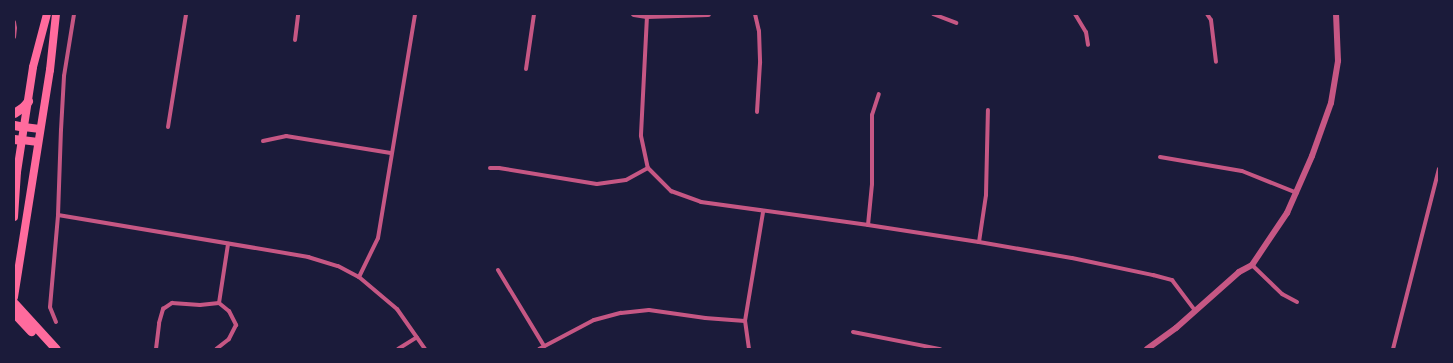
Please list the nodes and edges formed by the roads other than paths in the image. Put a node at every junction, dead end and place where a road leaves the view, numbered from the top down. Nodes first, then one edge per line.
1 (47, 14) edge
2 (56, 14) edge
3 (74, 14) edge
4 (186, 14) edge
5 (298, 14) edge
6 (415, 14) edge
7 (534, 14) edge
8 (634, 14) edge
9 (708, 14) edge
10 (755, 14) edge
11 (933, 14) edge
12 (1075, 14) edge
13 (1207, 14) edge
14 (1336, 14) edge
15 (647, 16) junction
16 (14, 22) edge
17 (956, 23) dead end
18 (14, 37) edge
19 (295, 40) dead end
20 (1088, 45) dead end
21 (1216, 62) dead end
22 (526, 69) dead end
23 (879, 94) dead end
24 (28, 101) junction
25 (988, 110) dead end
26 (758, 112) dead end
27 (14, 113) edge
28 (14, 125) edge
29 (24, 127) junction
30 (168, 127) dead end
31 (40, 129) junction
32 (18, 139) edge
33 (263, 141) dead end
34 (38, 142) junction
35 (391, 153) junction
36 (1160, 158) dead end
37 (490, 168) dead end
38 (648, 168) junction
39 (1439, 170) edge
40 (1297, 193) junction
41 (763, 212) junction
42 (58, 215) junction
43 (14, 217) edge
44 (868, 225) junction
45 (979, 242) junction
46 (228, 244) junction
47 (1252, 265) junction
48 (498, 270) dead end
49 (359, 277) junction
50 (14, 297) edge
51 (1298, 302) dead end
52 (14, 303) edge
53 (219, 303) junction
54 (1195, 312) junction
55 (14, 313) edge
56 (56, 322) dead end
57 (745, 322) junction
58 (34, 330) junction
59 (853, 332) dead end
60 (417, 337) junction
61 (544, 346) junction
62 (49, 349) edge
63 (56, 349) edge
64 (156, 349) edge
65 (216, 349) edge
66 (398, 349) edge
67 (425, 349) edge
68 (539, 349) edge
69 (749, 349) edge
70 (940, 349) edge
71 (1147, 349) edge
72 (1393, 349) edge

1 - 24 main road
2 - 31 main road
3 - 42 street
4 - 30 street
5 - 19 street
6 - 35 street
7 - 22 street
8 - 15 street
9 - 15 street
10 - 26 street
11 - 17 street
12 - 20 street
13 - 21 street
14 - 40 street
15 - 38 street
16 - 18 street
23 - 44 street
24 - 27 highway
24 - 29 main road
25 - 45 street
28 - 29 highway
29 - 31 main road
29 - 32 main road
31 - 34 main road
32 - 34 main road
32 - 43 main road
33 - 35 street
34 - 50 main road
35 - 49 street
36 - 40 street
37 - 38 street
38 - 41 street
39 - 72 street
40 - 47 street
41 - 44 street
41 - 57 street
42 - 46 street
42 - 56 street
44 - 45 street
45 - 54 street
46 - 49 street
46 - 53 street
47 - 51 street
47 - 54 street
48 - 61 street
49 - 60 street
52 - 58 highway
53 - 64 street
53 - 65 street
54 - 71 street
55 - 58 highway
57 - 61 street
57 - 69 street
58 - 62 highway
58 - 63 highway
59 - 70 street
60 - 66 street
60 - 67 street
61 - 68 street

